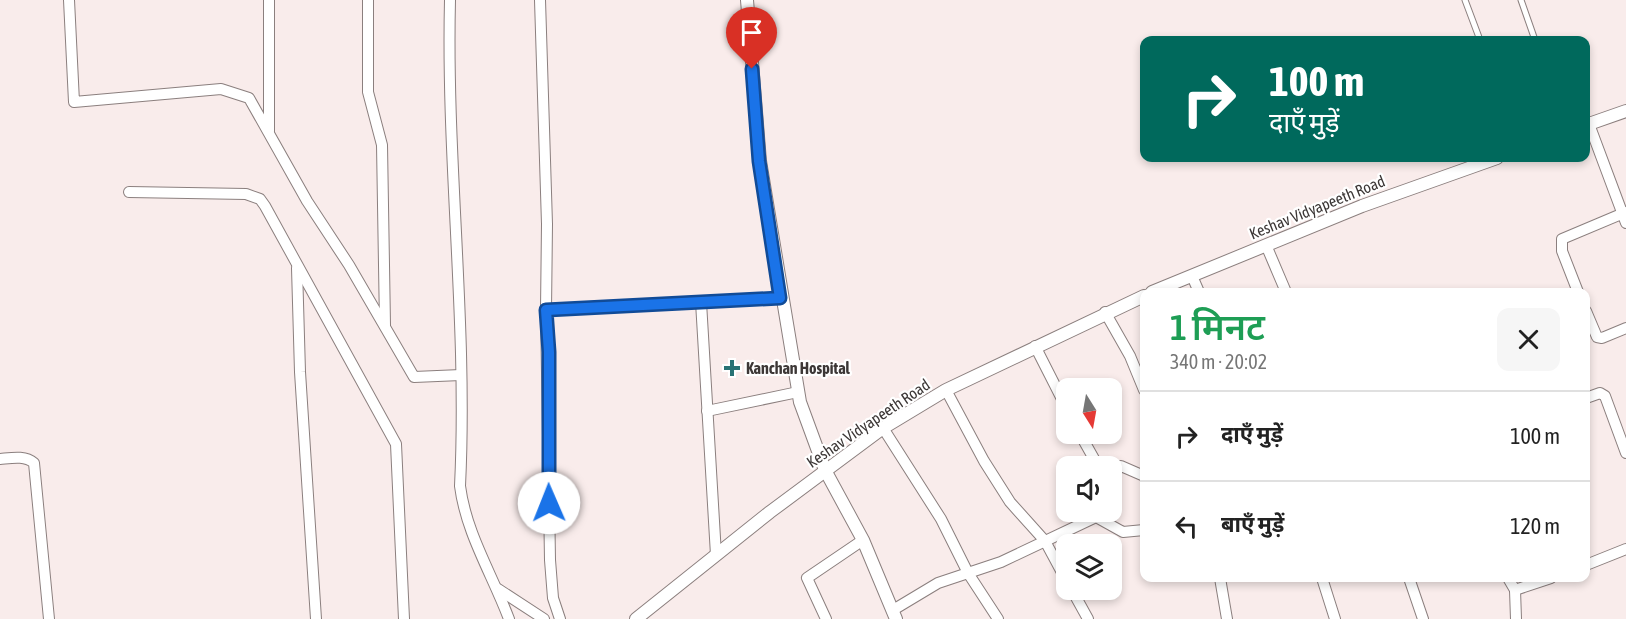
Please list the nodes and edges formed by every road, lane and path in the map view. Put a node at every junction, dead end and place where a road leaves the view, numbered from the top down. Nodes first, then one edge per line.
1 (69, 0) edge
2 (270, 0) edge
3 (368, 0) edge
4 (450, 0) edge
5 (540, 0) edge
6 (747, 0) edge
7 (1465, 0) edge
8 (1521, 0) edge
9 (1478, 36) edge
10 (1534, 36) edge
11 (1626, 111) edge
12 (1590, 123) edge
13 (269, 131) junction
14 (1590, 131) edge
15 (1486, 162) edge
16 (129, 192) dead end
17 (1625, 216) edge
18 (1266, 245) junction
19 (297, 264) junction
20 (1192, 276) junction
21 (1162, 288) edge
22 (1196, 288) edge
23 (1284, 288) edge
24 (1576, 288) edge
25 (780, 298) junction
26 (1140, 298) edge
27 (701, 302) junction
28 (546, 310) junction
29 (1104, 312) junction
30 (1590, 320) edge
31 (385, 325) junction
32 (1626, 328) edge
33 (1035, 346) junction
34 (461, 375) junction
35 (1140, 378) edge
36 (1056, 387) edge
37 (946, 390) junction
38 (798, 392) junction
39 (1590, 397) edge
40 (707, 411) junction
41 (883, 428) junction
42 (1626, 453) edge
43 (0, 459) edge
44 (1122, 466) edge
45 (825, 470) junction
46 (1140, 474) edge
47 (1081, 522) edge
48 (1108, 522) edge
49 (1140, 530) edge
50 (863, 540) junction
51 (1045, 541) junction
52 (1626, 549) edge
53 (716, 555) junction
54 (1590, 560) edge
55 (1056, 561) edge
56 (968, 573) junction
57 (1221, 582) edge
58 (1325, 582) edge
59 (1410, 582) edge
60 (1510, 582) edge
61 (1539, 582) edge
62 (498, 589) junction
63 (1515, 590) junction
64 (1078, 600) edge
65 (895, 614) edge
66 (49, 619) edge
67 (316, 619) edge
68 (404, 619) edge
69 (509, 619) edge
70 (544, 619) edge
71 (560, 619) edge
72 (636, 619) edge
73 (826, 619) edge
74 (998, 619) edge
75 (1088, 619) edge
76 (1227, 619) edge
77 (1335, 619) edge
78 (1423, 619) edge
79 (1516, 619) edge

1 - 13 street
2 - 13 street
3 - 31 street
4 - 34 street
5 - 28 street
6 - 25 street
7 - 9 lane
8 - 10 lane
11 - 12 street
13 - 31 street
14 - 17 street
15 - 18 street, Keshav Vidyapeeth Road
16 - 19 street
17 - 24 street
18 - 20 street, Keshav Vidyapeeth Road
18 - 23 street
19 - 67 street
19 - 68 street
20 - 21 street, Keshav Vidyapeeth Road
20 - 22 street
25 - 27 street
25 - 38 street
26 - 29 street, Keshav Vidyapeeth Road
27 - 28 street
27 - 40 street
28 - 71 street
29 - 33 street, Keshav Vidyapeeth Road
29 - 35 street
30 - 32 street
31 - 34 street
33 - 36 street
33 - 37 street, Keshav Vidyapeeth Road
34 - 62 street
37 - 41 street, Keshav Vidyapeeth Road
37 - 51 street
38 - 40 street
38 - 45 street
39 - 42 street
40 - 53 street
41 - 45 street, Keshav Vidyapeeth Road
41 - 56 street
43 - 66 street
44 - 46 street
45 - 50 street
45 - 53 street, Keshav Vidyapeeth Road
47 - 51 street
48 - 49 street
50 - 65 street
50 - 73 street
51 - 55 street
51 - 56 street
52 - 54 street
53 - 72 street, Keshav Vidyapeeth Road
56 - 65 street
56 - 74 street
57 - 76 street
58 - 77 street
59 - 78 street
60 - 63 street
61 - 63 street
62 - 69 street
62 - 70 street
63 - 79 street
64 - 75 street

